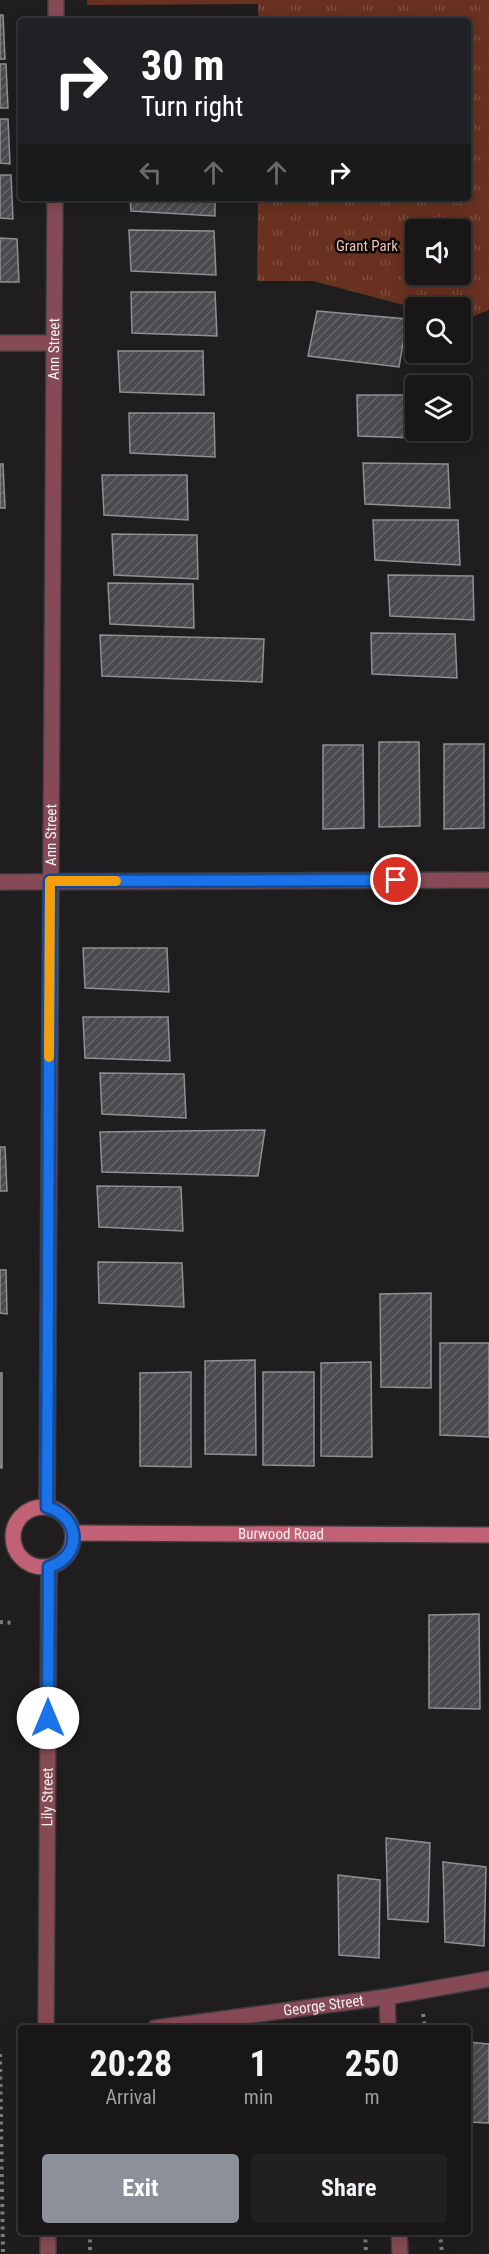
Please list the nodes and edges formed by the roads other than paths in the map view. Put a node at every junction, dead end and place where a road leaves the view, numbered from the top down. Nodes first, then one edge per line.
1 (56, 0) edge
2 (56, 18) edge
3 (55, 201) edge
4 (0, 343) edge
5 (54, 344) junction
6 (489, 880) edge
7 (50, 881) junction
8 (0, 882) edge
9 (47, 1507) junction
10 (7, 1533) edge
11 (73, 1533) junction
12 (489, 1535) edge
13 (49, 1567) junction
14 (489, 1979) edge
15 (387, 1997) junction
16 (46, 2025) edge
17 (177, 2025) edge
18 (388, 2025) edge
19 (48, 2235) edge
20 (399, 2235) edge
21 (48, 2254) edge
22 (400, 2254) edge

1 - 2 street
3 - 5 street, Ann Street
4 - 5 street
5 - 7 street, Ann Street
6 - 7 street
7 - 8 street
7 - 9 street, Ann Street
9 - 10 main road
9 - 11 main road
10 - 13 main road
11 - 12 main road, Burwood Road
11 - 13 main road
13 - 16 street, Lily Street
14 - 15 street, George Street
15 - 17 street, George Street
15 - 18 street
19 - 21 street
20 - 22 street

